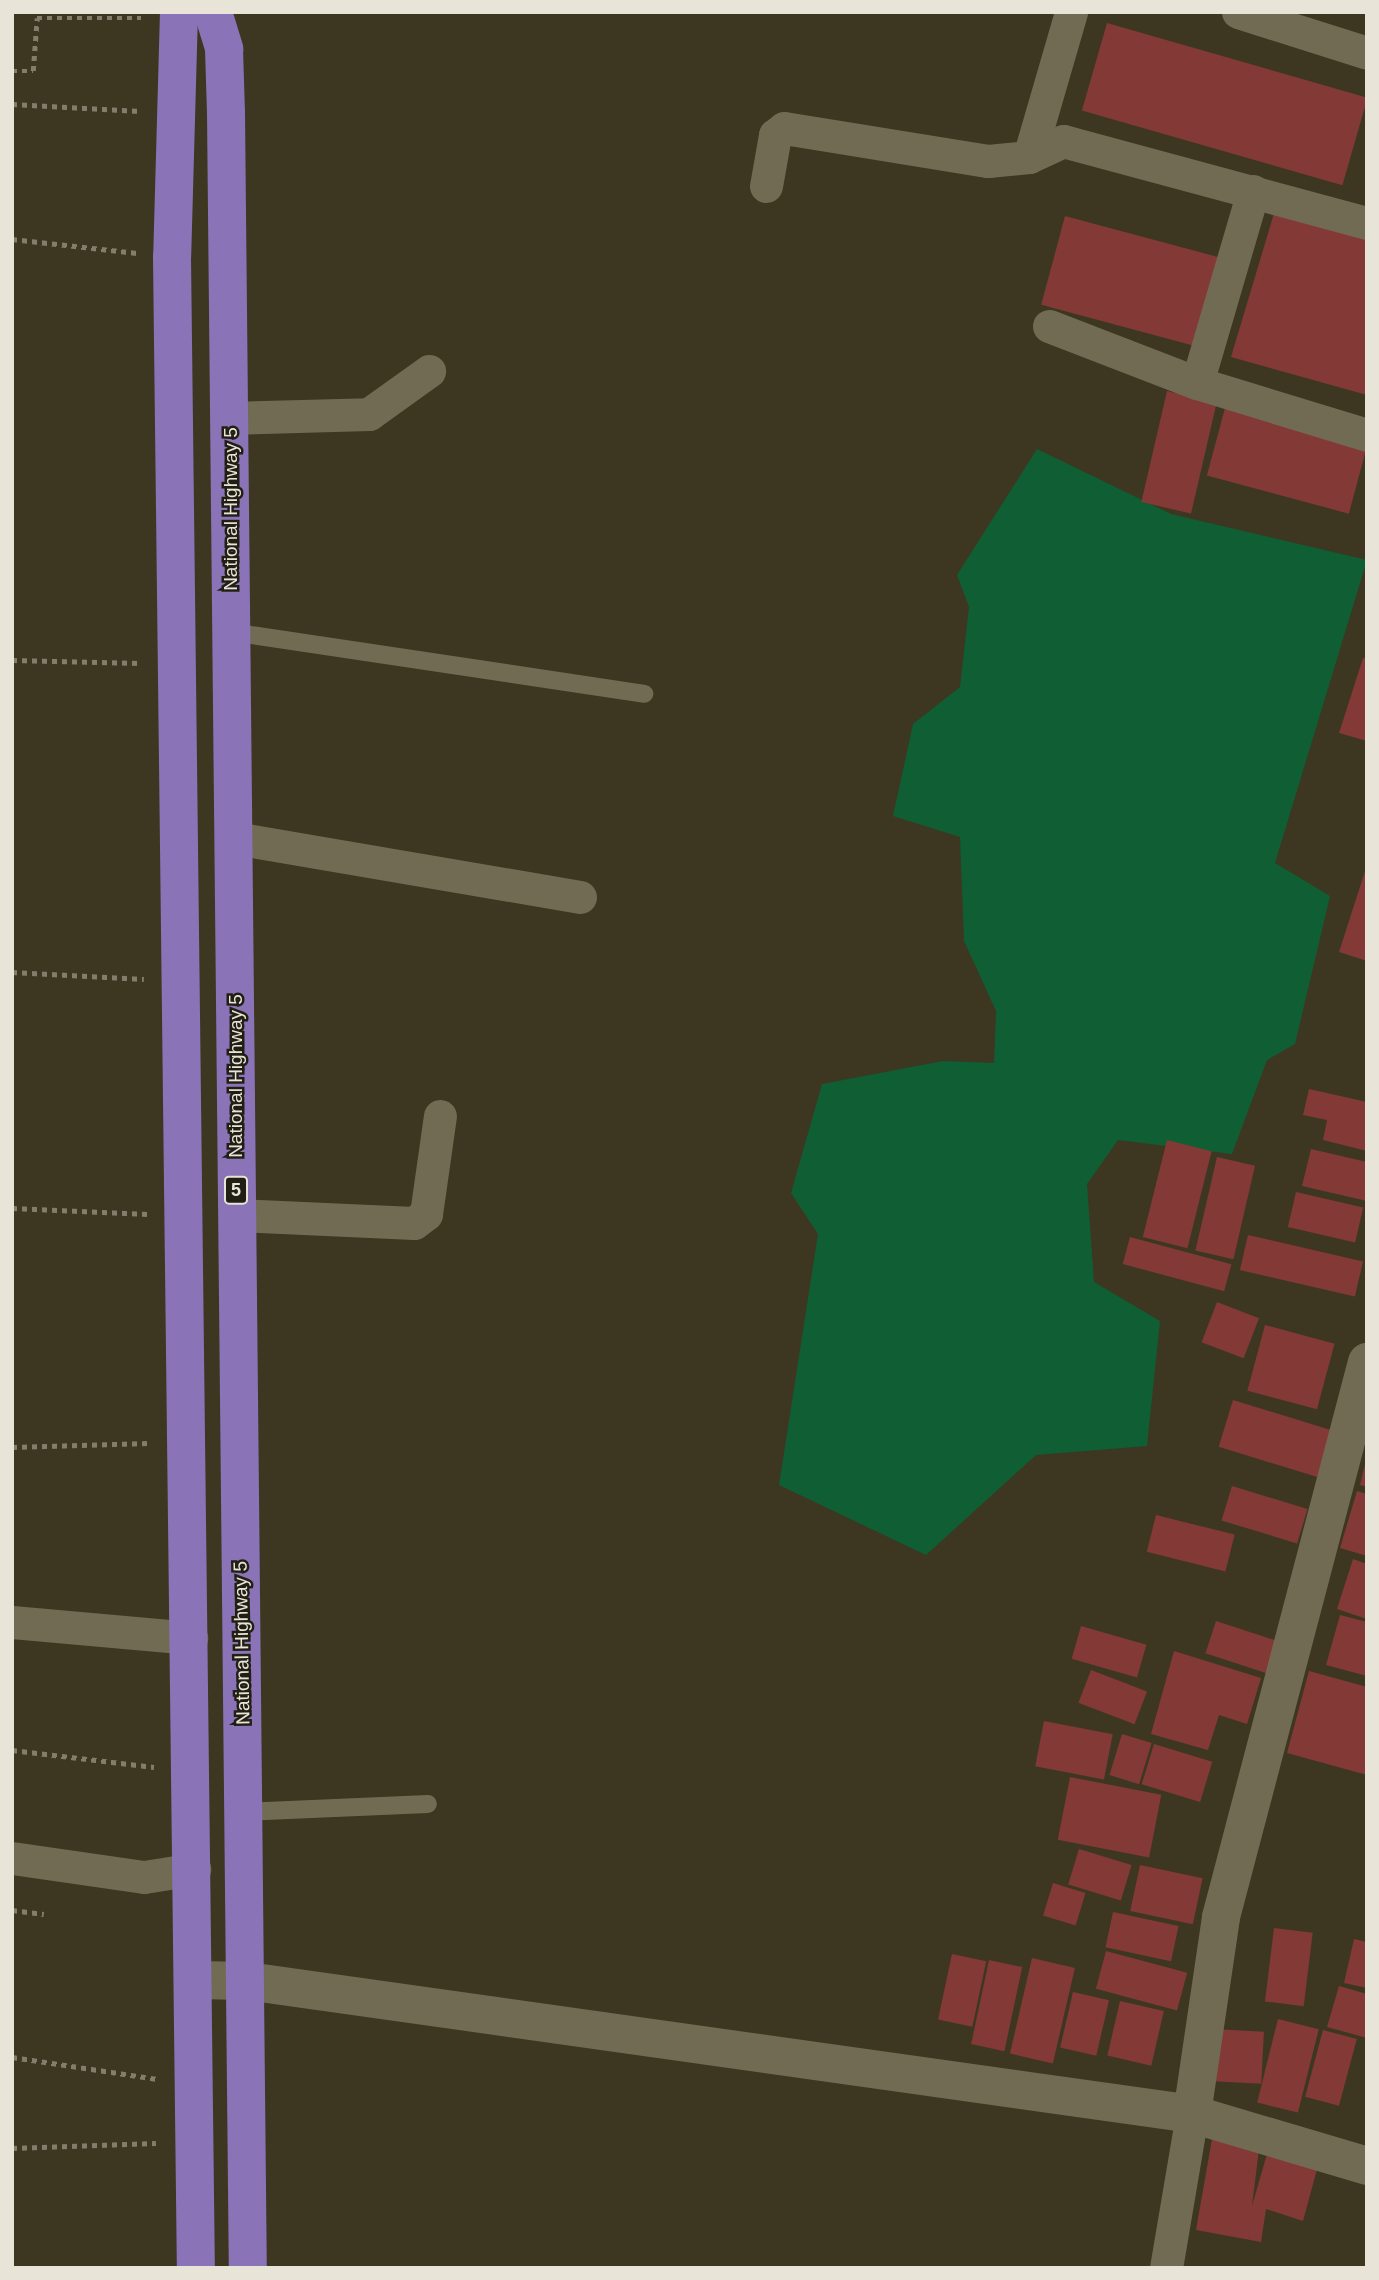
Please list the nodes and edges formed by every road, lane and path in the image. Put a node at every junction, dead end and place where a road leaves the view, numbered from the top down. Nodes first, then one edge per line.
1 (213, 12) edge
2 (1071, 12) edge
3 (1238, 12) edge
4 (178, 18) edge
5 (1367, 53) edge
6 (12, 71) edge
7 (12, 104) edge
8 (226, 113) junction
9 (173, 114) junction
10 (1029, 157) junction
11 (766, 186) dead end
12 (1253, 191) junction
13 (1367, 223) edge
14 (12, 239) edge
15 (172, 257) junction
16 (1049, 326) dead end
17 (429, 372) dead end
18 (1197, 383) junction
19 (230, 418) junction
20 (1367, 435) edge
21 (231, 632) junction
22 (12, 660) edge
23 (177, 663) junction
24 (644, 694) dead end
25 (235, 838) junction
26 (580, 897) dead end
27 (12, 972) edge
28 (182, 983) junction
29 (440, 1116) dead end
30 (12, 1208) edge
31 (236, 1215) junction
32 (185, 1216) junction
33 (1367, 1362) edge
34 (188, 1443) junction
35 (12, 1447) edge
36 (12, 1622) edge
37 (191, 1638) junction
38 (12, 1750) edge
39 (193, 1771) junction
40 (428, 1804) dead end
41 (244, 1812) junction
42 (12, 1858) edge
43 (194, 1869) junction
44 (12, 1910) edge
45 (44, 1914) dead end
46 (195, 1980) junction
47 (247, 1981) junction
48 (12, 2057) edge
49 (195, 2085) junction
50 (1192, 2114) junction
51 (196, 2142) junction
52 (12, 2148) edge
53 (1367, 2166) edge
54 (197, 2268) edge
55 (248, 2268) edge
56 (1166, 2268) edge

1 - 8 highway, National Highway 5 / 5
2 - 10 street
3 - 5 street
4 - 6 path
4 - 9 highway
7 - 9 path
8 - 9 highway
8 - 19 highway, National Highway 5 / 5
9 - 15 highway
10 - 11 street
10 - 12 street
12 - 13 street
12 - 18 street
14 - 15 path
15 - 23 highway
16 - 18 street
17 - 19 street
18 - 20 street
19 - 21 highway, National Highway 5 / 5
21 - 24 lane
21 - 25 highway, National Highway 5 / 5
22 - 23 path
23 - 28 highway
25 - 26 street
25 - 31 highway, National Highway 5 / 5
27 - 28 path
28 - 32 highway
29 - 31 street
30 - 32 path
31 - 41 highway, National Highway 5 / 5
32 - 34 highway
33 - 50 street
34 - 35 path
34 - 37 highway
36 - 37 street
37 - 39 highway
38 - 39 path
39 - 43 highway
40 - 41 lane
41 - 47 highway, National Highway 5 / 5
42 - 43 street
43 - 46 highway
44 - 45 path
46 - 47 street
46 - 49 highway
47 - 50 street
47 - 55 highway, National Highway 5 / 5
48 - 49 path
49 - 51 highway
50 - 53 street
50 - 56 street
51 - 52 path
51 - 54 highway

